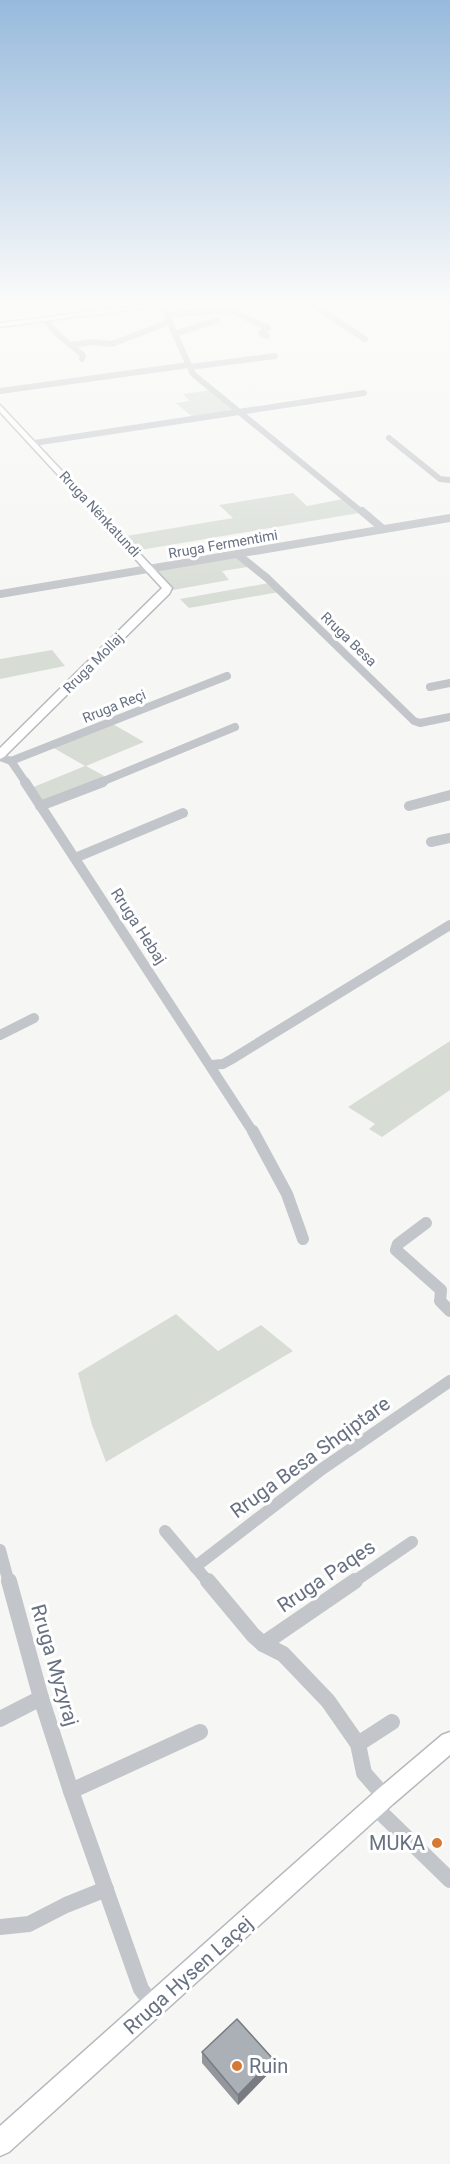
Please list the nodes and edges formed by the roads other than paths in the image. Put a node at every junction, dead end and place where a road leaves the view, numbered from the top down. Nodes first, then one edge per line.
1 (231, 404) edge
2 (293, 404) edge
3 (0, 407) edge
4 (241, 412) junction
5 (389, 438) dead end
6 (34, 443) junction
7 (450, 480) edge
8 (450, 518) edge
9 (383, 529) junction
10 (237, 554) junction
11 (150, 568) junction
12 (0, 594) edge
13 (227, 676) dead end
14 (450, 683) edge
15 (430, 687) dead end
16 (450, 717) edge
17 (235, 727) dead end
18 (0, 756) edge
19 (11, 761) junction
20 (450, 795) edge
21 (40, 806) junction
22 (409, 806) dead end
23 (183, 813) dead end
24 (450, 837) edge
25 (431, 842) dead end
26 (75, 858) junction
27 (450, 925) edge
28 (34, 1018) dead end
29 (0, 1035) edge
30 (211, 1065) junction
31 (426, 1223) dead end
32 (303, 1239) dead end
33 (450, 1311) edge
34 (450, 1381) edge
35 (165, 1532) dead end
36 (412, 1542) dead end
37 (0, 1550) edge
38 (195, 1567) junction
39 (263, 1644) junction
40 (41, 1698) junction
41 (0, 1719) edge
42 (392, 1722) dead end
43 (200, 1732) dead end
44 (358, 1744) junction
45 (448, 1746) edge
46 (71, 1791) junction
47 (379, 1802) junction
48 (450, 1880) edge
49 (106, 1889) junction
50 (0, 1927) edge
51 (154, 2006) junction
52 (0, 2143) edge

1 - 4 street
2 - 4 street
3 - 6 street, Rruga Nënkatundi
4 - 6 street
4 - 9 street
5 - 7 street
6 - 11 street, Rruga Nënkatundi
8 - 9 street, Rruga Fermentimi
9 - 10 street, Rruga Fermentimi
10 - 11 street, Rruga Fermentimi
10 - 16 street, Rruga Besa
11 - 12 street, Rruga Fermentimi
11 - 18 street, Rruga Mollaj
13 - 19 street, Rruga Reçi
14 - 15 street
17 - 21 street
18 - 19 street
19 - 21 street, Rruga Hebaj
20 - 22 street
21 - 26 street, Rruga Hebaj
23 - 26 street
24 - 25 street
26 - 30 street, Rruga Hebaj
27 - 30 street
28 - 29 street
30 - 32 street, Rruga Hebaj
31 - 33 street
34 - 38 street, Rruga Besa Shqiptare
35 - 38 street
36 - 39 street, Rruga Paqes
37 - 40 street, Rruga Myzyraj
38 - 39 street
39 - 44 street
40 - 41 street
40 - 46 street, Rruga Myzyraj
42 - 44 street
43 - 46 street
44 - 47 street
45 - 47 street, Rruga Hysen Laçej
46 - 49 street, Rruga Myzyraj
47 - 48 street
47 - 51 street, Rruga Hysen Laçej
49 - 50 street
49 - 51 street, Rruga Myzyraj
51 - 52 street, Rruga Hysen Laçej

